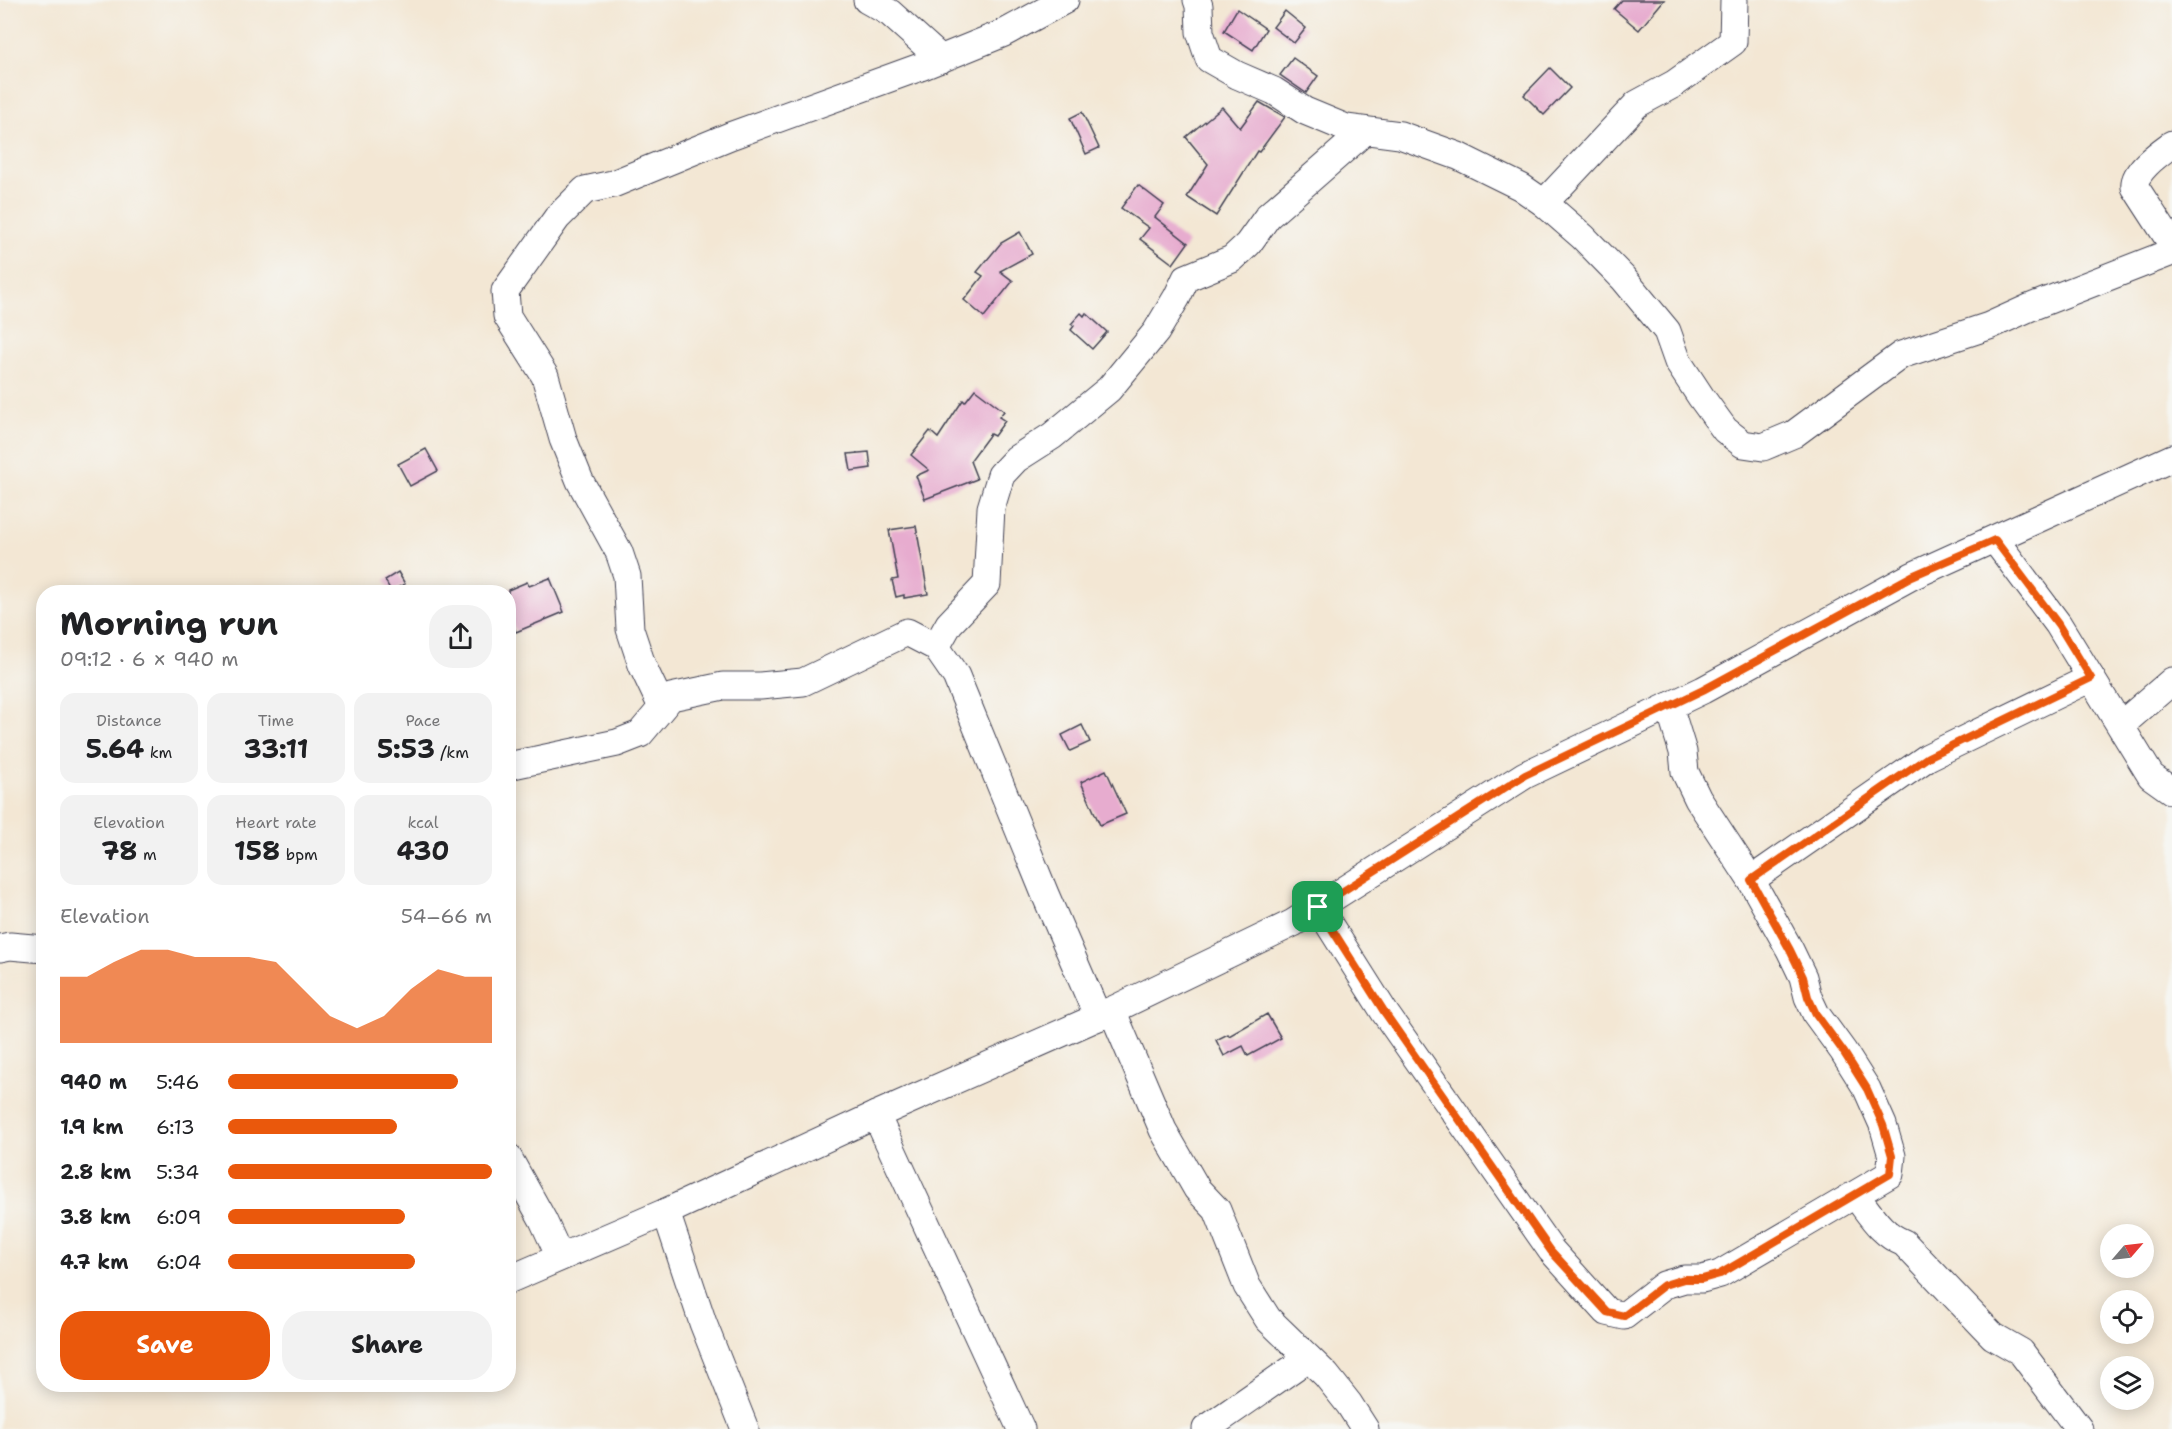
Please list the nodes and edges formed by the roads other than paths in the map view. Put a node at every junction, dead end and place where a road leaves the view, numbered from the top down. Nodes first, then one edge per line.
1 (867, 0) edge
2 (1065, 0) edge
3 (1197, 0) edge
4 (1734, 0) edge
5 (941, 59) junction
6 (1365, 131) junction
7 (2172, 144) edge
8 (1544, 204) junction
9 (2172, 244) edge
10 (2172, 252) edge
11 (2172, 458) edge
12 (1995, 540) junction
13 (936, 647) junction
14 (2091, 678) junction
15 (2172, 681) edge
16 (1669, 706) junction
17 (662, 707) junction
18 (2121, 725) junction
19 (516, 764) edge
20 (2172, 791) edge
21 (1751, 880) junction
22 (1318, 907) junction
23 (0, 948) edge
24 (36, 949) edge
25 (1105, 1014) junction
26 (876, 1115) junction
27 (516, 1171) edge
28 (1856, 1196) junction
29 (666, 1212) junction
30 (560, 1257) junction
31 (516, 1276) edge
32 (1308, 1358) junction
33 (745, 1429) edge
34 (1020, 1429) edge
35 (1206, 1429) edge
36 (1365, 1429) edge
37 (2079, 1429) edge

1 - 5 street
2 - 5 street
3 - 6 street
4 - 8 street
5 - 17 street
6 - 8 street
6 - 13 street
7 - 9 street
8 - 10 street
11 - 12 street
12 - 14 street
12 - 16 street
13 - 17 street
13 - 25 street
14 - 18 street
14 - 21 street
15 - 18 street
16 - 21 street
16 - 22 street
17 - 19 street
18 - 20 street
21 - 28 street
22 - 25 street
22 - 28 street
23 - 24 street
25 - 26 street
25 - 32 street
26 - 29 street
26 - 34 street
27 - 30 street
28 - 37 street
29 - 30 street
29 - 33 street
30 - 31 street
32 - 35 street
32 - 36 street

